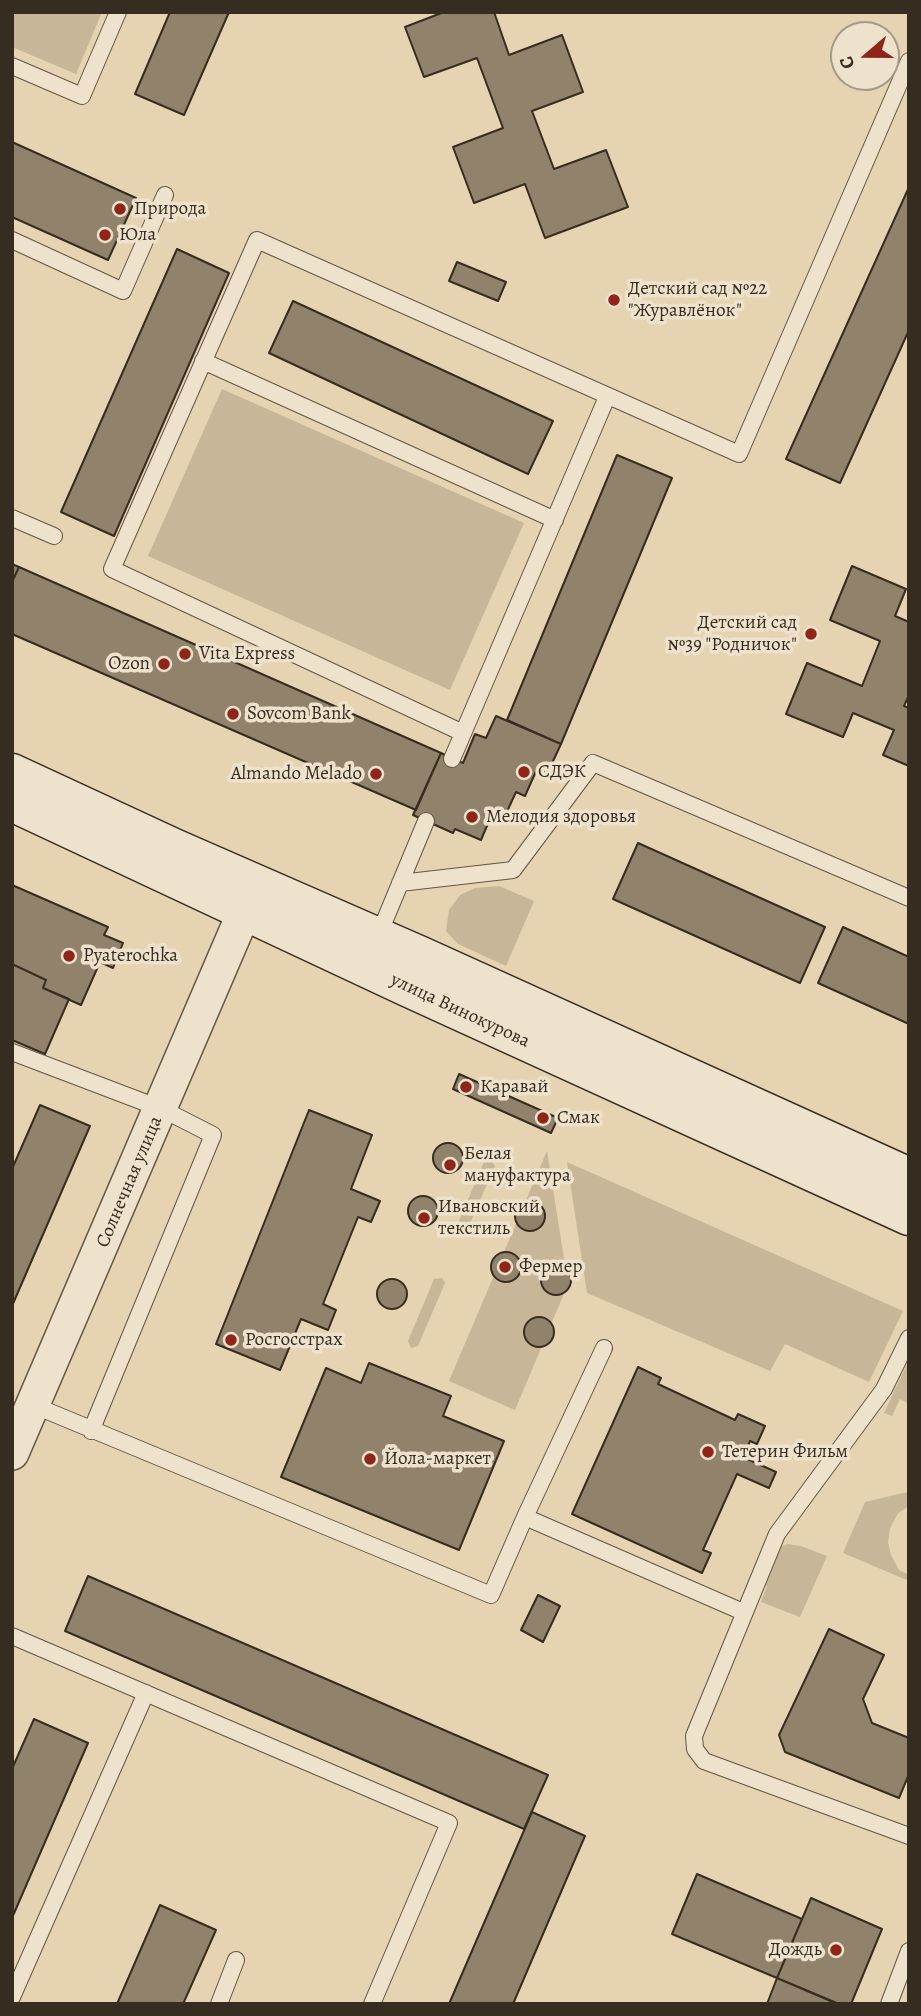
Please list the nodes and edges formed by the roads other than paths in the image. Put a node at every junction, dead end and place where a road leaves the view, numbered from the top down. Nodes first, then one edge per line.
1 (118, 12) edge
2 (909, 61) edge
3 (12, 66) edge
4 (165, 195) dead end
5 (12, 240) edge
6 (203, 361) junction
7 (607, 397) junction
8 (12, 518) edge
9 (555, 520) junction
10 (54, 536) dead end
11 (463, 733) junction
12 (452, 758) dead end
13 (12, 773) edge
14 (12, 802) edge
15 (426, 821) dead end
16 (400, 883) junction
17 (251, 897) junction
18 (909, 898) edge
19 (371, 953) junction
20 (12, 1052) edge
21 (162, 1109) junction
22 (909, 1177) edge
23 (909, 1216) edge
24 (909, 1338) edge
25 (604, 1348) dead end
26 (33, 1405) junction
27 (91, 1431) junction
28 (12, 1453) edge
29 (525, 1517) junction
30 (743, 1612) junction
31 (12, 1636) edge
32 (146, 1693) junction
33 (909, 1836) edge
34 (909, 1951) edge
35 (236, 1960) dead end
36 (12, 1997) edge
37 (219, 2004) edge
38 (372, 2004) edge
39 (889, 2004) edge

1 - 3 lane
2 - 7 lane
4 - 5 lane
6 - 7 lane
6 - 9 lane
6 - 11 lane
7 - 9 lane
8 - 10 lane
9 - 11 lane
11 - 12 lane
13 - 17 main road, улица Винокурова
14 - 17 main road, улица Винокурова
15 - 16 lane
16 - 18 lane
16 - 19 lane
17 - 19 main road, улица Винокурова
17 - 21 street, Солнечная улица
19 - 22 main road, улица Винокурова
19 - 23 main road, улица Винокурова
20 - 21 lane
21 - 26 street, Солнечная улица
21 - 27 lane
24 - 30 lane
25 - 29 lane
26 - 27 lane
26 - 28 street, Солнечная улица
27 - 29 lane
29 - 30 lane
30 - 33 lane
31 - 32 lane
32 - 36 lane
32 - 38 lane
34 - 39 lane
35 - 37 lane

